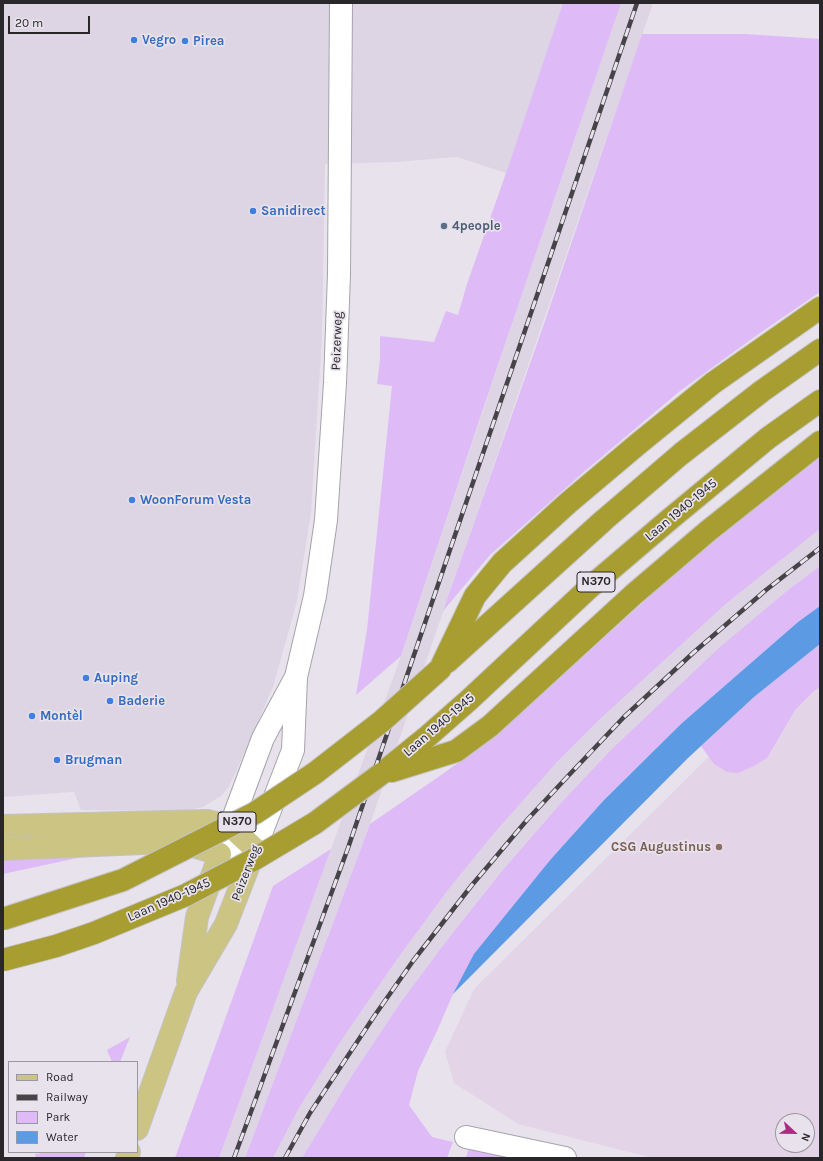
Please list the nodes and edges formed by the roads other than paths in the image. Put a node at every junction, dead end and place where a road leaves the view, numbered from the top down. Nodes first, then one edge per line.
1 (341, 3) edge
2 (820, 308) edge
3 (820, 350) edge
4 (820, 401) edge
5 (820, 442) edge
6 (440, 669) junction
7 (296, 677) junction
8 (381, 774) junction
9 (3, 826) edge
10 (230, 826) junction
11 (3, 849) edge
12 (255, 849) junction
13 (220, 854) junction
14 (3, 919) edge
15 (3, 960) edge
16 (186, 992) junction
17 (138, 1126) edge
18 (466, 1137) dead end
19 (565, 1158) edge

1 - 7 street, Peizerweg
2 - 6 highway, N370
3 - 6 highway, N370
4 - 8 highway, Laan 1940-1945 / N370
5 - 8 highway, N370
6 - 14 highway, N370, bridge
7 - 10 street, Peizerweg
7 - 12 street, Peizerweg
8 - 15 highway, Laan 1940-1945 / N370, bridge
9 - 10 main road
10 - 12 main road
10 - 13 street, Peizerweg
11 - 13 main road
12 - 13 street
12 - 16 main road, Peizerweg
13 - 16 main road, Peizerweg
16 - 17 main road, Peizerweg
18 - 19 street

